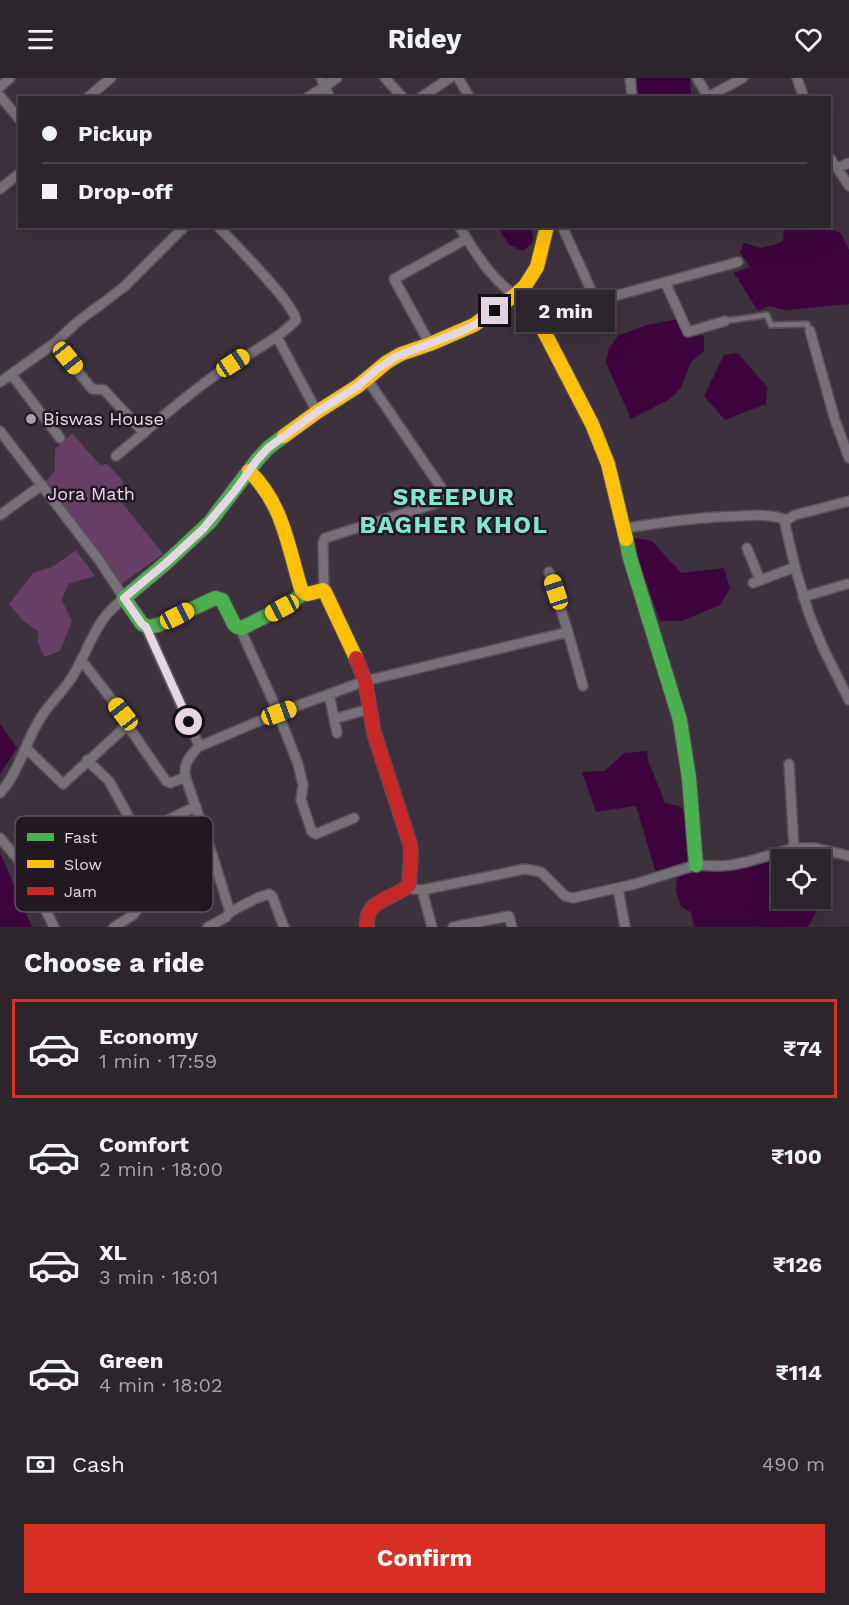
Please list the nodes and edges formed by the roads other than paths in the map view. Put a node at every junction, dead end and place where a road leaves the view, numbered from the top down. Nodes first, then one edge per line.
1 (10, 78) edge
2 (111, 78) edge
3 (337, 78) edge
4 (385, 78) edge
5 (458, 78) edge
6 (630, 78) edge
7 (697, 78) edge
8 (743, 78) edge
9 (797, 78) edge
10 (323, 82) edge
11 (447, 82) edge
12 (0, 87) edge
13 (89, 96) edge
14 (309, 96) edge
15 (329, 96) edge
16 (401, 96) edge
17 (423, 96) edge
18 (469, 96) edge
19 (632, 96) edge
20 (706, 96) edge
21 (709, 96) edge
22 (803, 96) edge
23 (2, 103) edge
24 (18, 118) edge
25 (831, 159) edge
26 (849, 163) edge
27 (837, 168) junction
28 (18, 175) edge
29 (849, 186) edge
30 (0, 189) edge
31 (182, 228) edge
32 (220, 228) edge
33 (460, 228) edge
34 (547, 228) edge
35 (563, 228) edge
36 (466, 239) junction
37 (738, 262) dead end
38 (665, 282) junction
39 (518, 292) junction
40 (597, 303) junction
41 (725, 321) joint
42 (543, 328) junction
43 (810, 331) joint
44 (277, 337) junction
45 (55, 343) junction
46 (430, 344) junction
47 (12, 374) junction
48 (367, 379) junction
49 (0, 382) edge
50 (317, 412) junction
51 (0, 431) edge
52 (144, 433) junction
53 (60, 438) dead end
54 (116, 456) dead end
55 (849, 458) edge
56 (249, 471) junction
57 (42, 485) junction
58 (849, 501) edge
59 (0, 515) edge
60 (786, 520) junction
61 (622, 529) junction
62 (747, 548) dead end
63 (795, 567) junction
64 (549, 572) dead end
65 (847, 584) dead end
66 (324, 590) junction
67 (303, 594) junction
68 (803, 597) junction
69 (124, 598) junction
70 (146, 627) junction
71 (242, 628) junction
72 (568, 632) junction
73 (82, 661) junction
74 (365, 681) junction
75 (583, 686) dead end
76 (329, 694) junction
77 (849, 700) edge
78 (369, 710) junction
79 (279, 713) junction
80 (334, 719) junction
81 (126, 723) junction
82 (337, 733) dead end
83 (198, 747) junction
84 (26, 748) junction
85 (87, 760) junction
86 (789, 764) dead end
87 (186, 777) junction
88 (0, 793) edge
89 (196, 806) junction
90 (128, 816) edge
91 (175, 816) edge
92 (199, 816) edge
93 (354, 818) dead end
94 (0, 838) edge
95 (794, 848) junction
96 (15, 856) edge
97 (849, 856) edge
98 (213, 857) edge
99 (214, 860) joint
100 (696, 864) junction
101 (409, 885) junction
102 (618, 888) junction
103 (422, 890) junction
104 (47, 912) edge
105 (135, 912) edge
106 (230, 912) junction
107 (473, 925) edge
108 (54, 927) edge
109 (114, 927) edge
110 (208, 927) edge
111 (284, 927) edge
112 (367, 927) edge
113 (432, 927) edge
114 (453, 927) edge
115 (512, 927) edge
116 (625, 927) edge

1 - 12 street
2 - 13 street
3 - 10 street
4 - 16 street
5 - 11 street
5 - 18 street
6 - 19 street
7 - 20 street
8 - 21 street
9 - 22 street
10 - 14 street
10 - 15 street
11 - 17 street
23 - 24 street
25 - 27 street
26 - 27 street
27 - 29 street
28 - 30 street
31 - 45 street
32 - 44 street
33 - 36 street
34 - 39 street
35 - 40 street
36 - 39 street
36 - 46 street
37 - 38 street
38 - 40 street
38 - 41 street
39 - 42 street
39 - 46 street
40 - 42 street
41 - 43 lane
42 - 61 street
43 - 55 street
44 - 50 street
44 - 52 street
45 - 47 street
45 - 52 street
46 - 48 street
47 - 49 street
47 - 53 street
48 - 50 street
48 - 66 street
50 - 56 street
51 - 57 street
52 - 54 street
56 - 67 street
56 - 69 street
57 - 59 street
57 - 69 street
58 - 60 street
60 - 61 street
60 - 63 street
61 - 100 street
62 - 63 street
63 - 68 street
64 - 72 street
65 - 68 street
66 - 67 street
66 - 74 street
67 - 71 street
68 - 77 street
69 - 70 street
69 - 73 street
70 - 71 street
70 - 83 street
71 - 79 street
72 - 74 street
72 - 75 street
73 - 81 street
73 - 84 street
74 - 76 street
74 - 78 street
76 - 79 street
76 - 80 street
78 - 80 street
78 - 101 street
79 - 83 street
79 - 93 street
80 - 82 street
81 - 85 street
81 - 87 street
83 - 87 street
84 - 85 street
84 - 88 street
85 - 90 street
86 - 95 street
87 - 89 street
89 - 91 street
89 - 92 street
94 - 96 street
95 - 97 street
95 - 100 street
98 - 99 street
99 - 106 street
100 - 102 street
101 - 103 street
101 - 112 street
102 - 103 street
102 - 116 street
103 - 113 street
104 - 108 street
105 - 109 street
106 - 110 street
106 - 111 street
107 - 114 street
107 - 115 street

